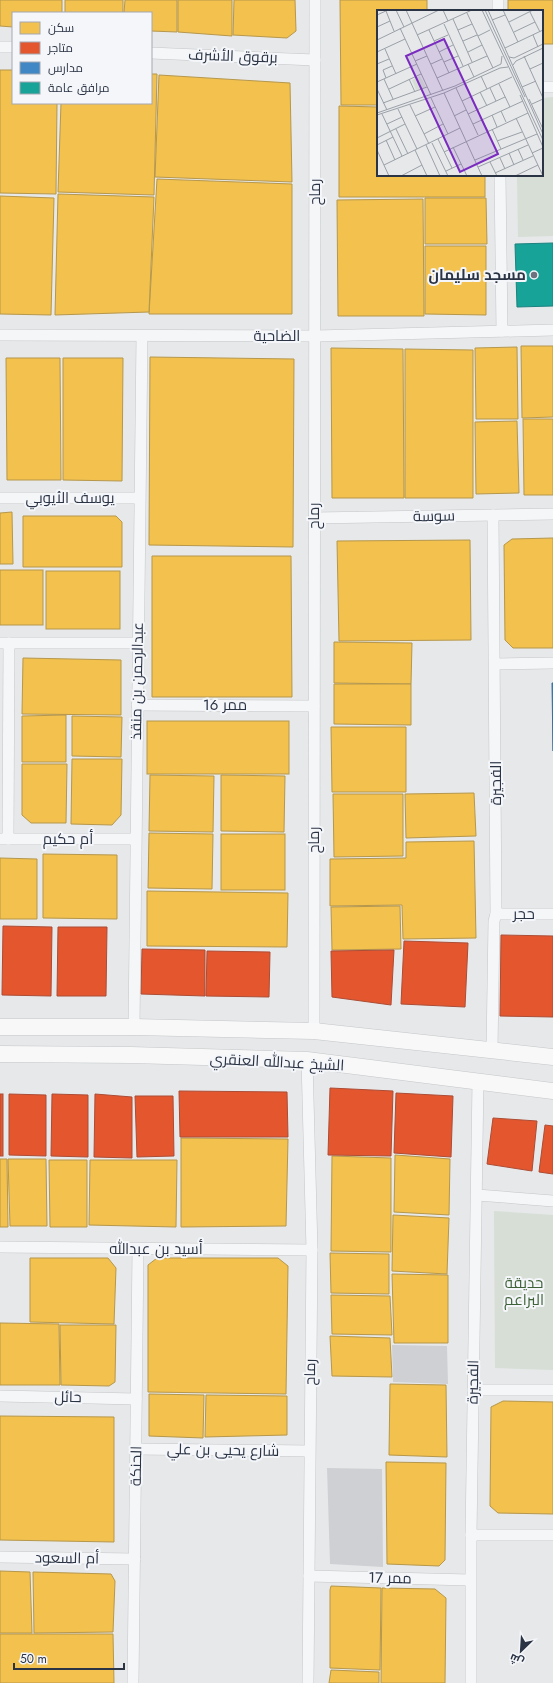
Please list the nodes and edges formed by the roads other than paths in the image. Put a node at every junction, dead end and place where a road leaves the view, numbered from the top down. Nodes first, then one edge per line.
1 (315, 0) edge
2 (0, 47) edge
3 (12, 47) edge
4 (152, 53) edge
5 (315, 60) junction
6 (500, 176) edge
7 (553, 330) edge
8 (502, 331) junction
9 (0, 335) edge
10 (142, 336) junction
11 (315, 336) junction
12 (0, 498) edge
13 (139, 498) junction
14 (553, 514) edge
15 (493, 515) junction
16 (314, 518) junction
17 (5, 643) edge
18 (138, 643) junction
19 (553, 663) edge
20 (495, 664) junction
21 (137, 705) junction
22 (314, 706) junction
23 (4, 839) edge
24 (135, 839) junction
25 (496, 914) junction
26 (553, 914) edge
27 (0, 1027) edge
28 (134, 1027) junction
29 (314, 1031) junction
30 (492, 1050) junction
31 (0, 1054) edge
32 (553, 1057) edge
33 (306, 1060) junction
34 (478, 1081) junction
35 (553, 1090) edge
36 (477, 1195) junction
37 (553, 1201) edge
38 (0, 1248) edge
39 (138, 1250) junction
40 (312, 1250) junction
41 (473, 1390) junction
42 (553, 1390) edge
43 (0, 1396) edge
44 (136, 1399) junction
45 (137, 1449) junction
46 (309, 1451) junction
47 (471, 1535) junction
48 (553, 1535) edge
49 (0, 1556) edge
50 (135, 1559) junction
51 (309, 1576) junction
52 (470, 1580) junction
53 (133, 1683) edge
54 (308, 1683) edge
55 (471, 1683) edge

1 - 5 street, رماح
2 - 3 street
4 - 5 street, برقوق الأشرف
5 - 11 street, رماح
6 - 8 street
7 - 8 street, الضاحية
8 - 11 street, الضاحية
9 - 10 street, الضاحية
10 - 11 street, الضاحية
10 - 13 street, عبدالرحمن بن منقذ
11 - 16 street, رماح
12 - 13 street, يوسف الأيوبي
13 - 18 street, عبدالرحمن بن منقذ
14 - 15 street, سوسة
15 - 16 street, سوسة
15 - 20 street, الفجيرة
16 - 22 street, رماح
17 - 18 street
17 - 23 street
18 - 21 street, عبدالرحمن بن منقذ
19 - 20 street
20 - 25 street, الفجيرة
21 - 22 street, ممر 16
21 - 24 street, عبدالرحمن بن منقذ
22 - 29 street, رماح
23 - 24 street, أم حكيم
24 - 28 street, عبدالرحمن بن منقذ
25 - 26 street, حجر
25 - 30 street, الفجيرة
27 - 28 street, الشيخ عبدالله العنقري
28 - 29 street, الشيخ عبدالله العنقري
29 - 30 street, الشيخ عبدالله العنقري
30 - 32 street, الشيخ عبدالله العنقري
31 - 33 street, الشيخ عبدالله العنقري
33 - 34 street, الشيخ عبدالله العنقري
33 - 40 street, رماح
34 - 35 street, الشيخ عبدالله العنقري
34 - 36 street, الفجيرة
36 - 37 street
36 - 41 street, الفجيرة
38 - 39 street, أسيد بن عبدالله
39 - 40 street, أسيد بن عبدالله
39 - 44 street, الحنكة
40 - 46 street, رماح
41 - 42 street
41 - 47 street, الفجيرة
43 - 44 street, حائل
44 - 45 street, الحنكة
45 - 46 street, شارع يحيى بن علي
45 - 50 street, الحنكة
46 - 51 street, رماح
47 - 48 street
47 - 52 street, الفجيرة
49 - 50 street, أم السعود
50 - 53 street, الحنكة
51 - 52 street, ممر 17
51 - 54 street, رماح
52 - 55 street, الفجيرة

